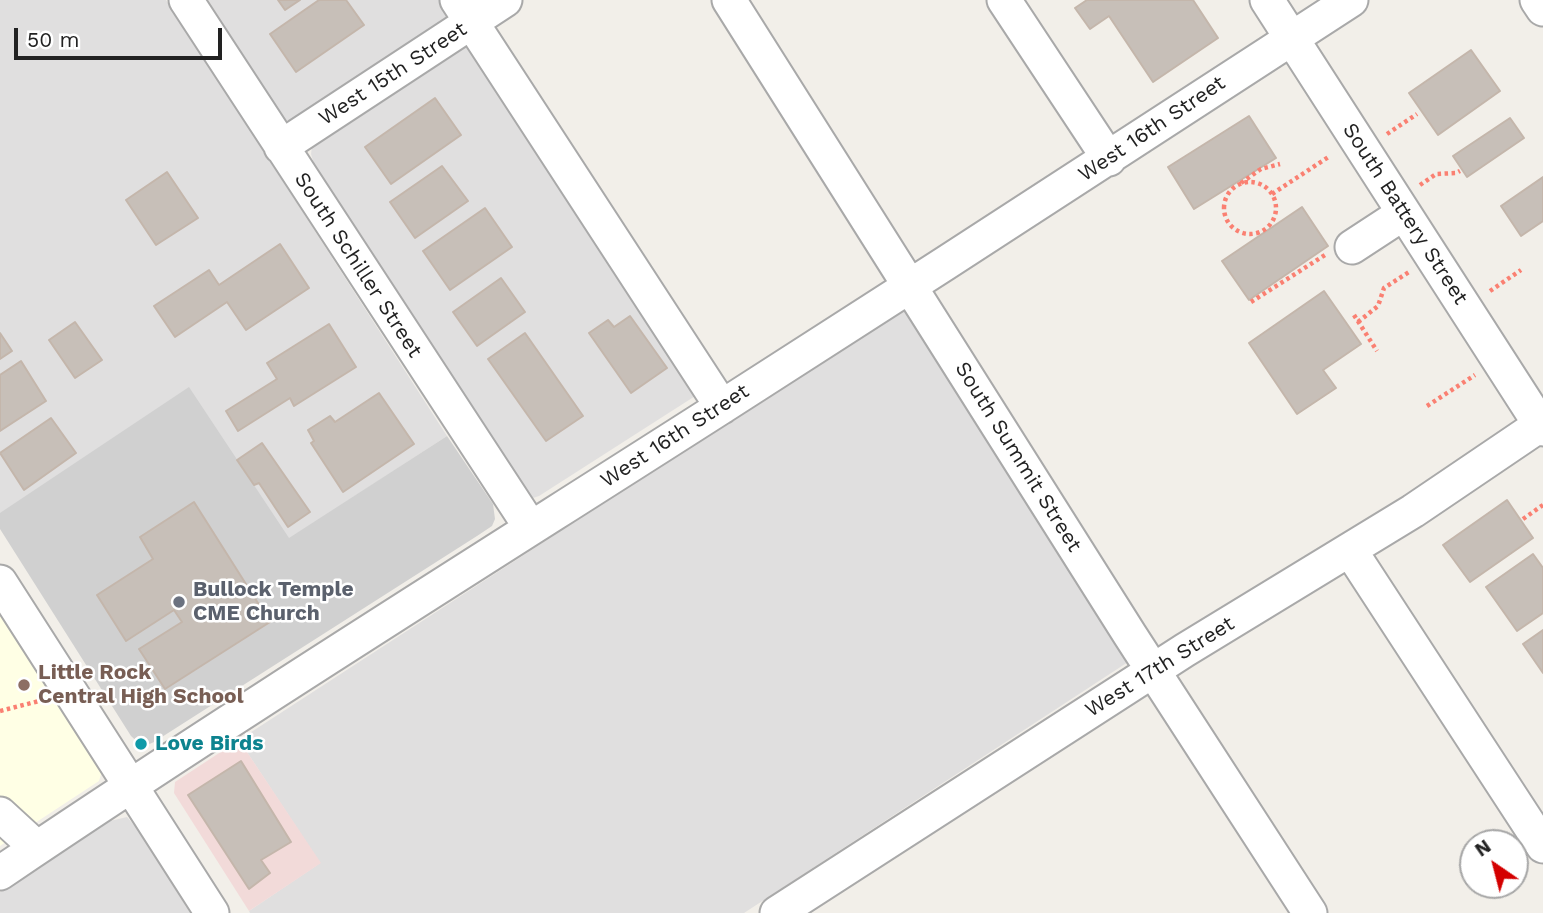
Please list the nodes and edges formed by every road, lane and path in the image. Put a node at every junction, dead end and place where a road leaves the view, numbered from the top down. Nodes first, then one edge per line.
1 (186, 0) edge
2 (505, 0) edge
3 (729, 0) edge
4 (1004, 0) edge
5 (1267, 0) edge
6 (1351, 0) edge
7 (1537, 0) edge
8 (1543, 9) edge
9 (464, 11) edge
10 (1291, 38) junction
11 (281, 147) junction
12 (1330, 156) dead end
13 (1109, 159) junction
14 (1280, 164) dead end
15 (1460, 171) dead end
16 (1236, 186) junction
17 (1272, 194) junction
18 (1400, 207) junction
19 (1353, 247) joint
20 (1433, 256) junction
21 (1521, 270) dead end
22 (911, 285) junction
23 (1251, 302) dead end
24 (1466, 307) junction
25 (1353, 315) dead end
26 (1358, 322) junction
27 (1377, 351) dead end
28 (1499, 359) junction
29 (1427, 406) dead end
30 (722, 407) junction
31 (1542, 425) edge
32 (1543, 505) edge
33 (1523, 519) dead end
34 (531, 528) junction
35 (1350, 550) junction
36 (0, 582) edge
37 (1153, 670) junction
38 (67, 689) junction
39 (0, 711) edge
40 (132, 786) junction
41 (0, 814) edge
42 (1543, 846) edge
43 (37, 848) junction
44 (0, 873) edge
45 (212, 913) edge
46 (778, 913) edge
47 (1310, 913) edge

1 - 11 street, South Schiller Street
2 - 9 street, West 15th Street
3 - 22 street, South Summit Street
4 - 13 street
5 - 10 street, South Battery Street
6 - 10 street, West 16th Street
7 - 8 street
9 - 11 street, West 15th Street
9 - 30 street
10 - 13 street, West 16th Street
10 - 18 street, South Battery Street
11 - 34 street, South Schiller Street
12 - 17 path
13 - 22 street, West 16th Street
14 - 16 path
15 - 18 path
16 - 17 path
16 - 17 path
18 - 19 street
18 - 20 street, South Battery Street
19 - 23 path
20 - 24 street, South Battery Street
20 - 26 path
21 - 24 path
22 - 30 street, West 16th Street
22 - 37 street, South Summit Street
24 - 28 street, South Battery Street
25 - 26 path
26 - 27 path
28 - 29 path
28 - 31 street, South Battery Street
30 - 34 street, West 16th Street
31 - 35 street, West 17th Street
32 - 33 path
34 - 40 street, West 16th Street
35 - 37 street, West 17th Street
35 - 42 street
36 - 38 street
37 - 46 street, West 17th Street
37 - 47 street, South Summit Street
38 - 39 path
38 - 40 street
40 - 43 street, West 16th Street
40 - 45 street
41 - 43 street
43 - 44 street, West 16th Street

